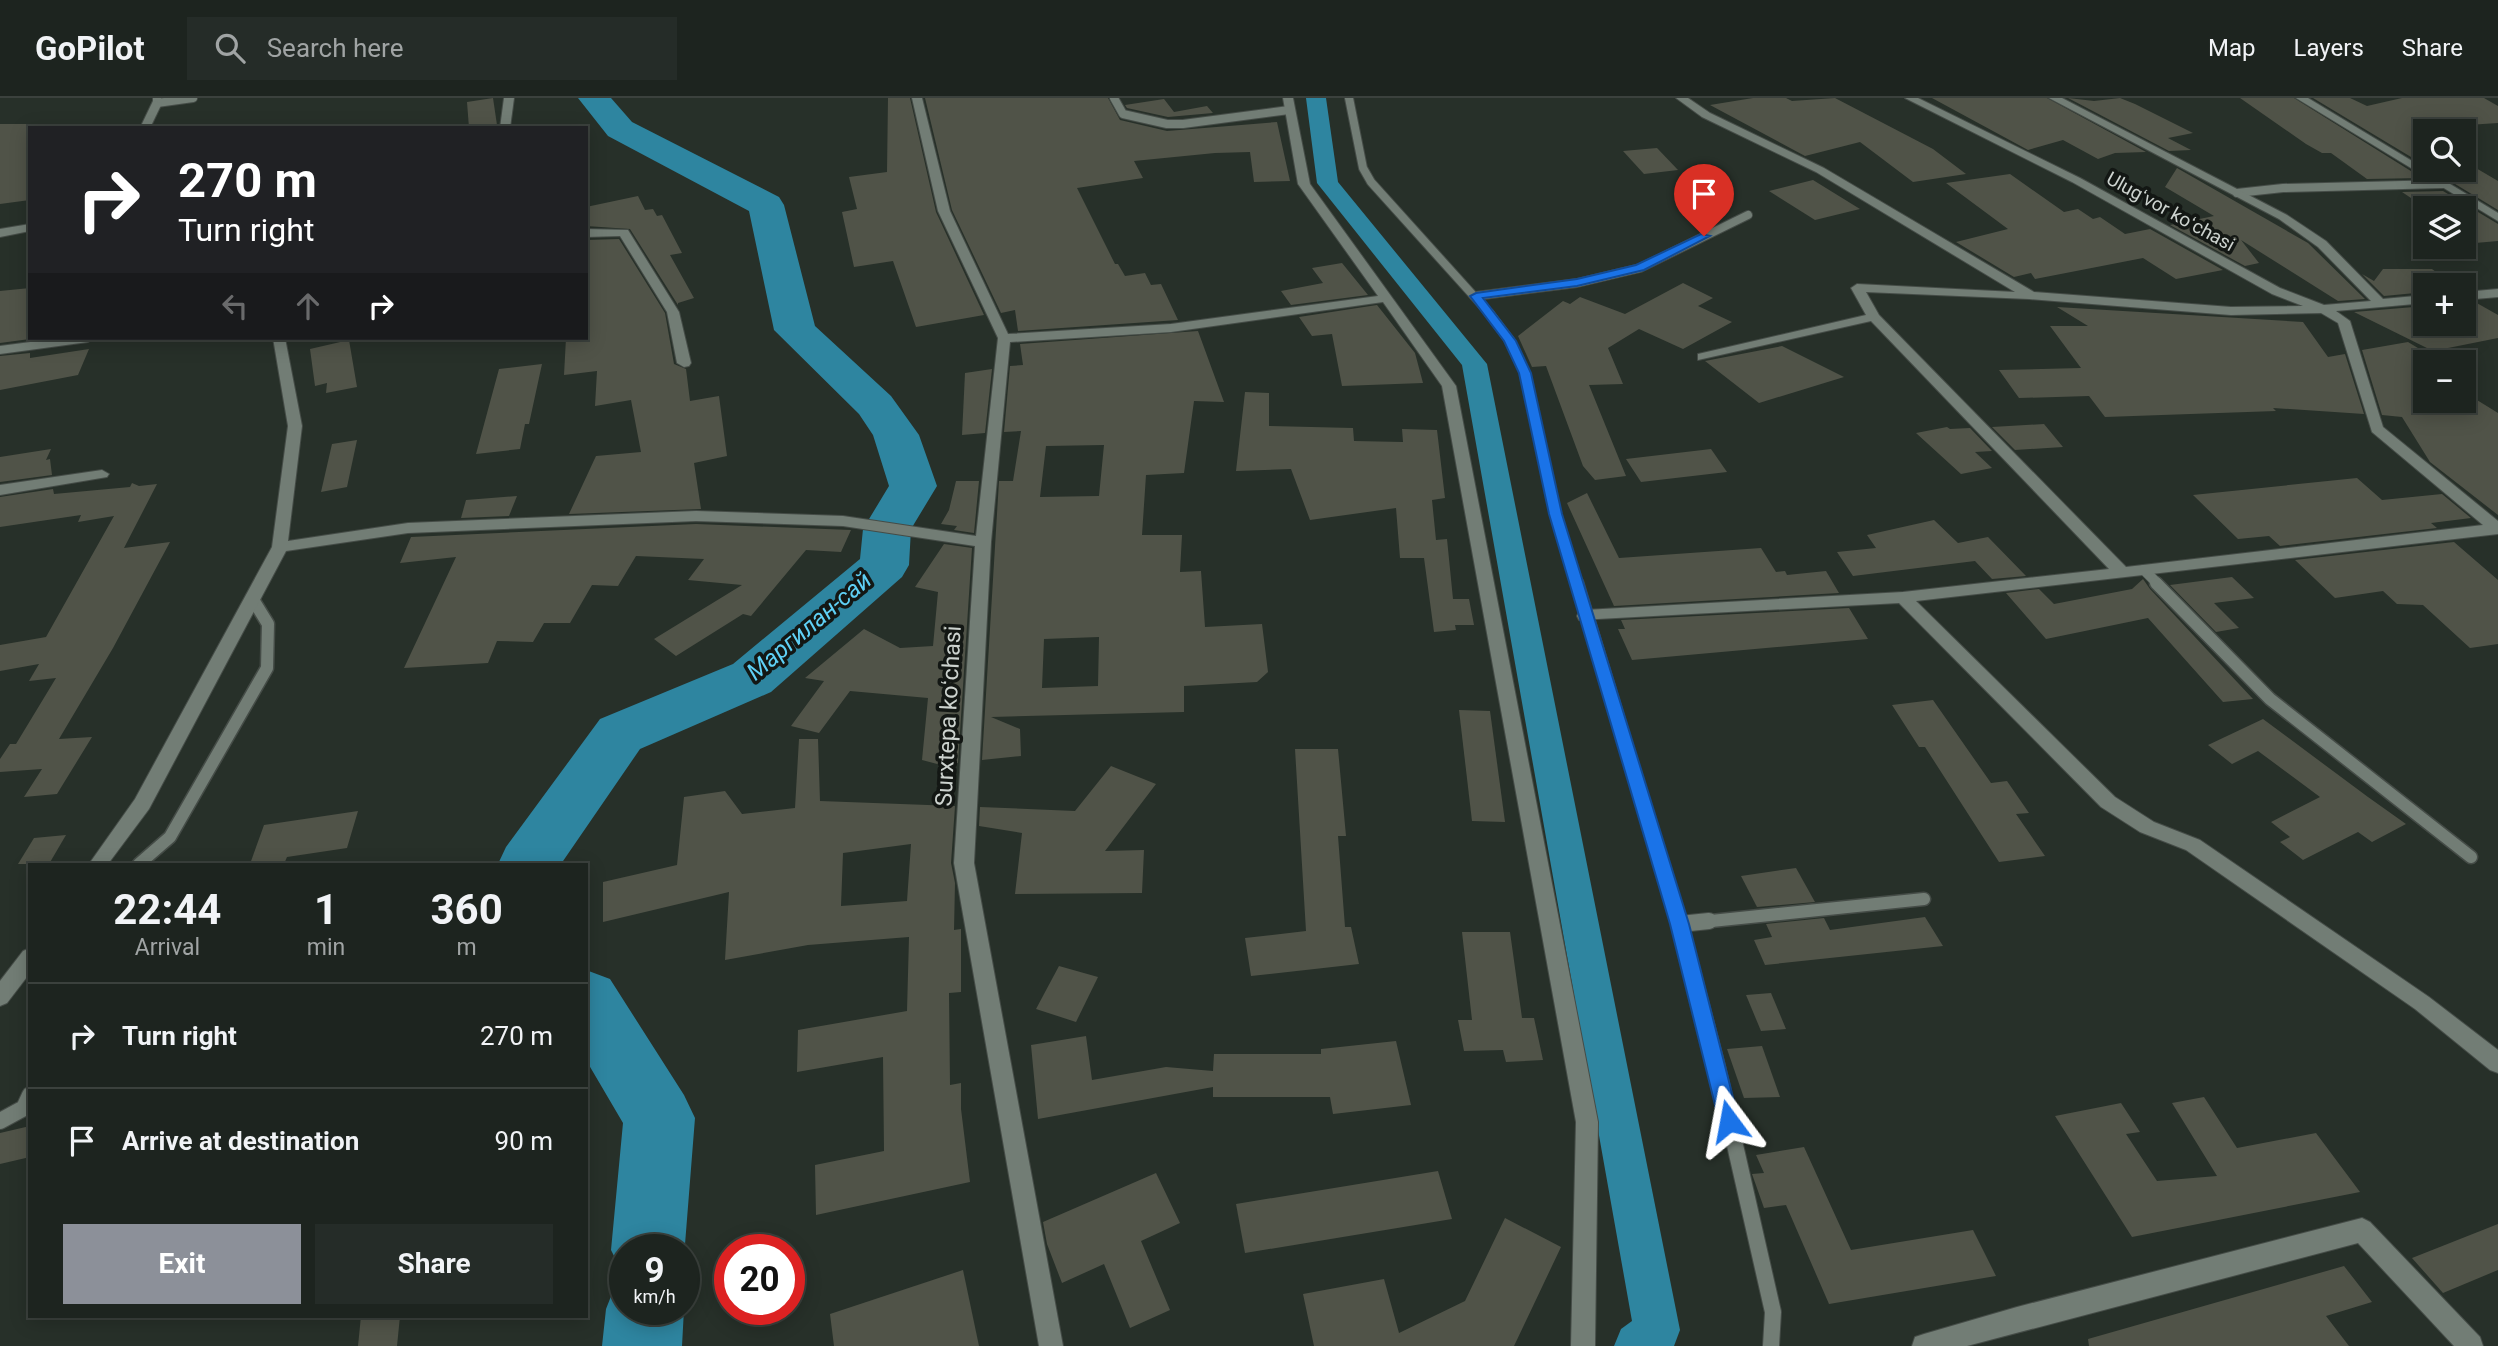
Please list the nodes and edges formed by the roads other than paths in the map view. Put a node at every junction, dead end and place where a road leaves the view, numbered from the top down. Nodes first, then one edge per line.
1 (193, 98) edge
2 (509, 98) edge
3 (917, 98) edge
4 (1114, 98) edge
5 (1349, 98) edge
6 (1681, 98) edge
7 (1910, 98) edge
8 (2054, 98) edge
9 (2301, 98) edge
10 (157, 101) edge
11 (1289, 104) edge
12 (146, 126) edge
13 (505, 126) edge
14 (2443, 184) junction
15 (2237, 193) junction
16 (1748, 215) dead end
17 (2498, 218) edge
18 (28, 226) edge
19 (0, 233) edge
20 (588, 233) edge
21 (2496, 294) edge
22 (2476, 295) edge
23 (1476, 296) junction
24 (2031, 296) junction
25 (1388, 298) junction
26 (2413, 300) edge
27 (2380, 303) junction
28 (2323, 309) junction
29 (1874, 317) junction
30 (1004, 338) junction
31 (73, 340) edge
32 (279, 340) edge
33 (0, 350) edge
34 (1703, 357) dead end
35 (684, 363) dead end
36 (102, 474) dead end
37 (0, 490) edge
38 (2498, 529) edge
39 (983, 542) junction
40 (280, 547) junction
41 (2144, 570) junction
42 (2122, 573) junction
43 (1903, 597) junction
44 (252, 598) junction
45 (1585, 617) junction
46 (2471, 857) dead end
47 (99, 863) edge
48 (140, 863) edge
49 (1924, 899) dead end
50 (1679, 924) junction
51 (28, 960) edge
52 (0, 997) edge
53 (2498, 1063) edge
54 (28, 1099) edge
55 (0, 1121) edge
56 (1051, 1346) edge
57 (1583, 1346) edge
58 (1771, 1346) edge
59 (1924, 1346) edge
60 (2471, 1346) edge

1 - 10 lane
2 - 13 street
3 - 30 street
4 - 11 lane
5 - 23 lane
6 - 24 street
7 - 28 street, Ulugʻvor koʻchasi
8 - 15 street
9 - 14 street
10 - 12 street
11 - 25 street
14 - 15 lane
14 - 17 street
15 - 27 street
16 - 23 lane
18 - 19 street
20 - 35 street
21 - 22 street
23 - 45 lane
24 - 28 street
24 - 29 street
25 - 30 street
25 - 57 street
26 - 27 street, Ulugʻvor koʻchasi
27 - 28 street, Ulugʻvor koʻchasi
28 - 38 street
29 - 34 street
29 - 42 street
30 - 39 street, Surxtepa koʻchasi
31 - 33 street
32 - 40 street
36 - 37 street
38 - 41 street
39 - 40 street
39 - 56 street, Surxtepa koʻchasi
40 - 44 street
41 - 42 street
41 - 46 lane
42 - 43 street
43 - 45 street
43 - 53 street
44 - 47 street
44 - 48 lane
45 - 50 lane
49 - 50 lane
50 - 58 lane
51 - 52 street
54 - 55 lane
59 - 60 street

